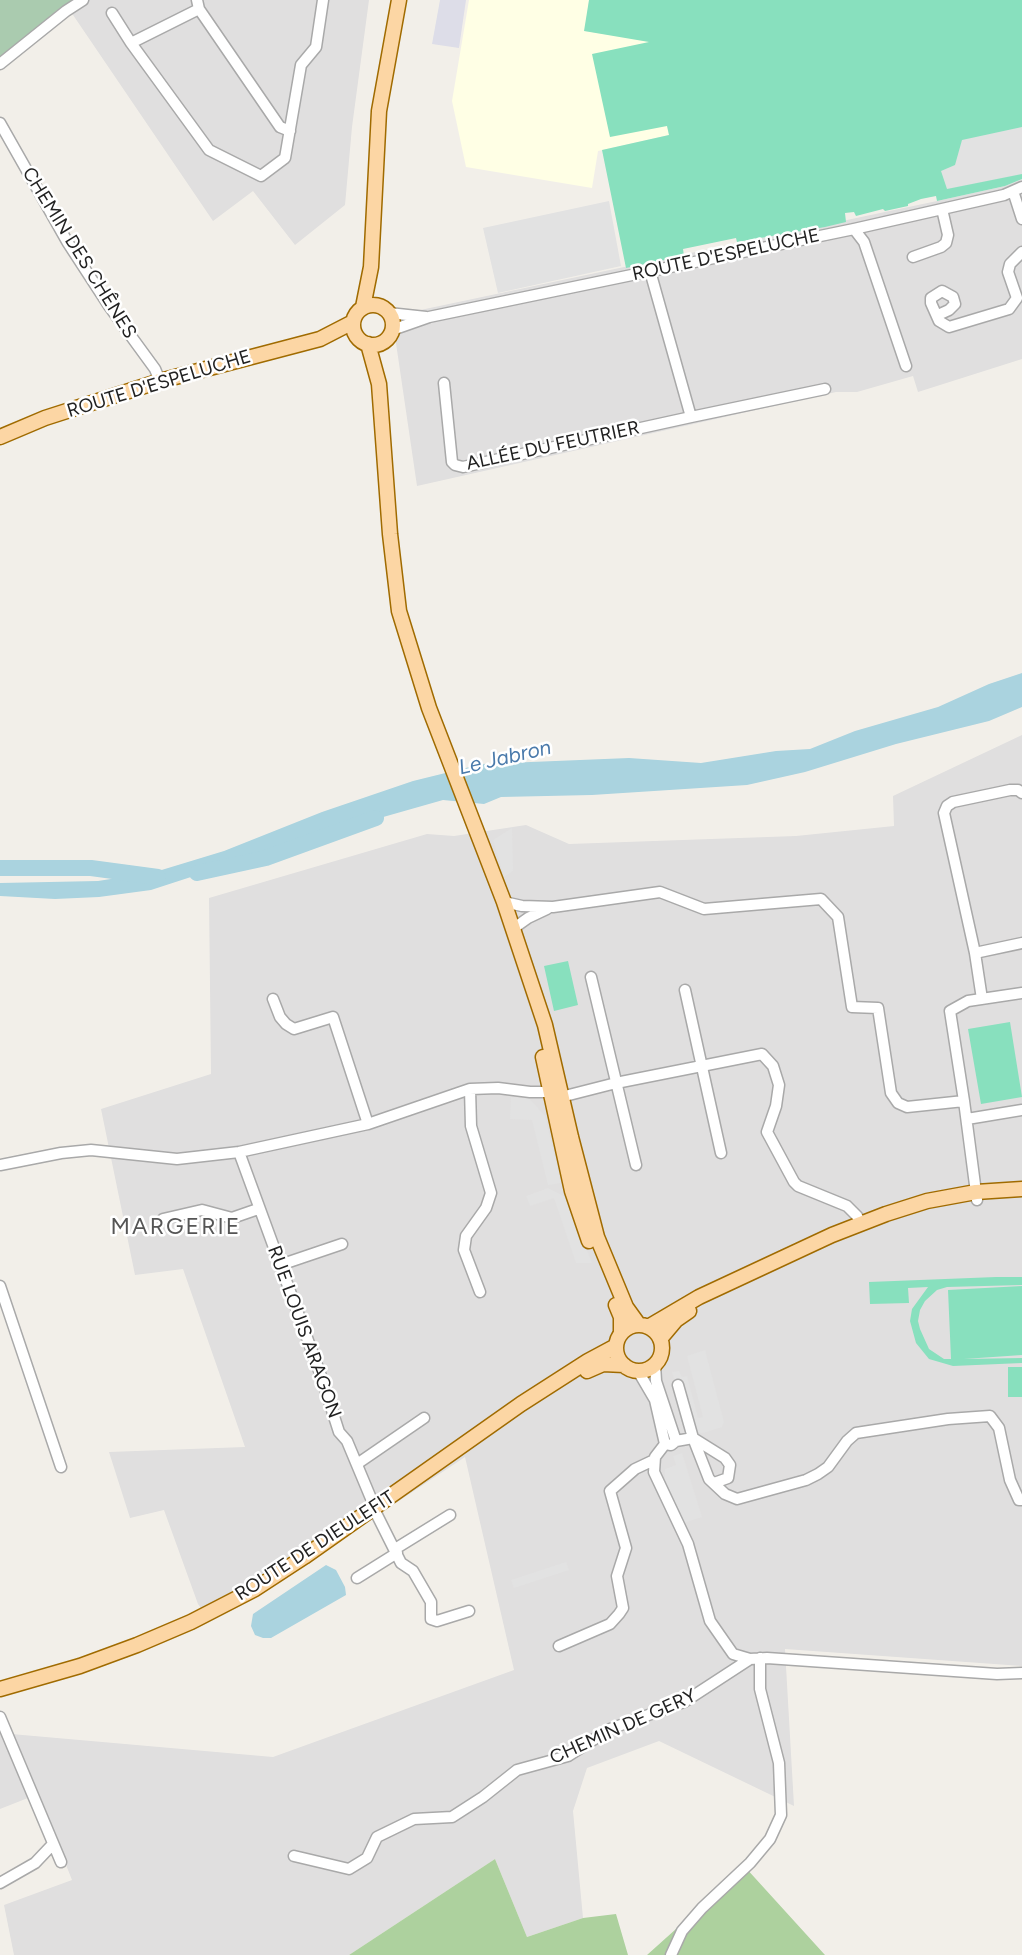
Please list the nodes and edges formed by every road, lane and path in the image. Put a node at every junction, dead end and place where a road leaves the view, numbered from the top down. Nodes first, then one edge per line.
1 (83, 0) edge
2 (323, 0) edge
3 (398, 0) edge
4 (198, 5) edge
5 (112, 13) dead end
6 (131, 43) junction
7 (0, 64) edge
8 (0, 123) edge
9 (290, 131) junction
10 (1018, 189) edge
11 (942, 209) junction
12 (1022, 219) edge
13 (853, 229) junction
14 (1022, 253) edge
15 (912, 257) dead end
16 (371, 267) junction
17 (650, 271) junction
18 (363, 307) junction
19 (385, 310) junction
20 (938, 314) dead end
21 (429, 317) junction
22 (353, 322) junction
23 (388, 335) junction
24 (320, 339) junction
25 (362, 340) junction
26 (906, 366) dead end
27 (160, 381) junction
28 (444, 383) dead end
29 (379, 384) junction
30 (825, 390) dead end
31 (691, 417) junction
32 (0, 437) edge
33 (1022, 793) edge
34 (504, 902) junction
35 (553, 907) junction
36 (514, 928) junction
37 (1022, 943) edge
38 (975, 953) junction
39 (591, 977) dead end
40 (685, 990) dead end
41 (1022, 993) edge
42 (273, 999) dead end
43 (982, 999) junction
44 (702, 1065) junction
45 (616, 1083) junction
46 (470, 1089) junction
47 (555, 1094) junction
48 (964, 1101) junction
49 (1022, 1110) edge
50 (967, 1119) junction
51 (368, 1124) junction
52 (239, 1152) junction
53 (721, 1153) dead end
54 (0, 1165) edge
55 (636, 1166) dead end
56 (1022, 1190) edge
57 (976, 1196) junction
58 (258, 1209) junction
59 (163, 1219) dead end
60 (861, 1224) junction
61 (342, 1244) dead end
62 (281, 1265) junction
63 (0, 1286) edge
64 (480, 1292) dead end
65 (643, 1326) junction
66 (660, 1339) junction
67 (619, 1340) junction
68 (655, 1364) junction
69 (624, 1365) junction
70 (638, 1371) junction
71 (678, 1385) dead end
72 (424, 1418) dead end
73 (693, 1438) junction
74 (671, 1442) junction
75 (653, 1460) junction
76 (357, 1464) junction
77 (61, 1467) dead end
78 (429, 1469) junction
79 (714, 1483) junction
80 (1022, 1500) edge
81 (374, 1509) junction
82 (450, 1515) dead end
83 (396, 1551) junction
84 (357, 1578) dead end
85 (470, 1611) dead end
86 (559, 1646) dead end
87 (755, 1658) junction
88 (1022, 1673) edge
89 (0, 1689) edge
90 (0, 1717) edge
91 (53, 1844) junction
92 (294, 1856) dead end
93 (61, 1862) dead end
94 (0, 1883) edge
95 (671, 1955) edge

1 - 7 street
2 - 9 street
3 - 16 main road
4 - 6 street
4 - 9 street
5 - 6 street
6 - 9 street
8 - 27 street, CHEMIN DES CHÊNES
10 - 11 street, ROUTE D'ESPELUCHE
10 - 12 street
11 - 13 street, ROUTE D'ESPELUCHE
11 - 15 street
13 - 17 street, ROUTE D'ESPELUCHE
13 - 26 street
14 - 20 street
16 - 18 main road
16 - 19 main road
17 - 21 street, ROUTE D'ESPELUCHE
17 - 31 street
18 - 19 main road
18 - 22 main road
19 - 21 street, ROUTE D'ESPELUCHE
19 - 23 main road
21 - 23 street, ROUTE D'ESPELUCHE
22 - 24 main road, ROUTE D'ESPELUCHE
22 - 25 main road
23 - 25 main road
23 - 29 main road
24 - 25 main road, ROUTE D'ESPELUCHE
24 - 27 main road, ROUTE D'ESPELUCHE
25 - 29 main road
27 - 32 main road, ROUTE D'ESPELUCHE
28 - 31 street, ALLÉE DU FEUTRIER
29 - 34 main road
30 - 31 street, ALLÉE DU FEUTRIER
33 - 38 street
34 - 35 street
34 - 36 main road
35 - 36 street
35 - 48 street
36 - 47 main road
37 - 38 street
38 - 43 street
39 - 45 street
40 - 44 street
41 - 43 street
42 - 51 street
43 - 48 street
44 - 45 street
44 - 53 street
44 - 60 street
45 - 47 street
45 - 55 street
46 - 47 street
46 - 51 street
46 - 64 street
47 - 65 main road
47 - 67 main road
48 - 50 street
49 - 50 street
50 - 57 street
51 - 52 street
52 - 54 street
52 - 58 street, RUE LOUIS ARAGON
56 - 57 main road
57 - 60 main road
58 - 59 street
58 - 62 street, RUE LOUIS ARAGON
60 - 65 main road
60 - 66 main road
61 - 62 street
62 - 76 street, RUE LOUIS ARAGON
63 - 77 street
65 - 66 main road
65 - 67 main road
66 - 68 main road
67 - 69 main road
67 - 78 main road, ROUTE DE DIEULEFIT
68 - 70 main road
68 - 74 street
69 - 70 main road
69 - 78 main road, ROUTE DE DIEULEFIT
70 - 74 street
71 - 73 street
72 - 76 street
73 - 74 street
73 - 79 street
73 - 79 street
74 - 75 street
75 - 86 street
75 - 87 street
76 - 81 street, RUE LOUIS ARAGON
78 - 81 main road, ROUTE DE DIEULEFIT
79 - 80 street
81 - 83 street, RUE LOUIS ARAGON
81 - 89 main road, ROUTE DE DIEULEFIT
82 - 83 street
83 - 84 street
83 - 85 street, RUE LOUIS ARAGON
87 - 88 street
87 - 92 street, CHEMIN DE GERY
87 - 95 street
90 - 91 street
91 - 93 street
91 - 94 street

